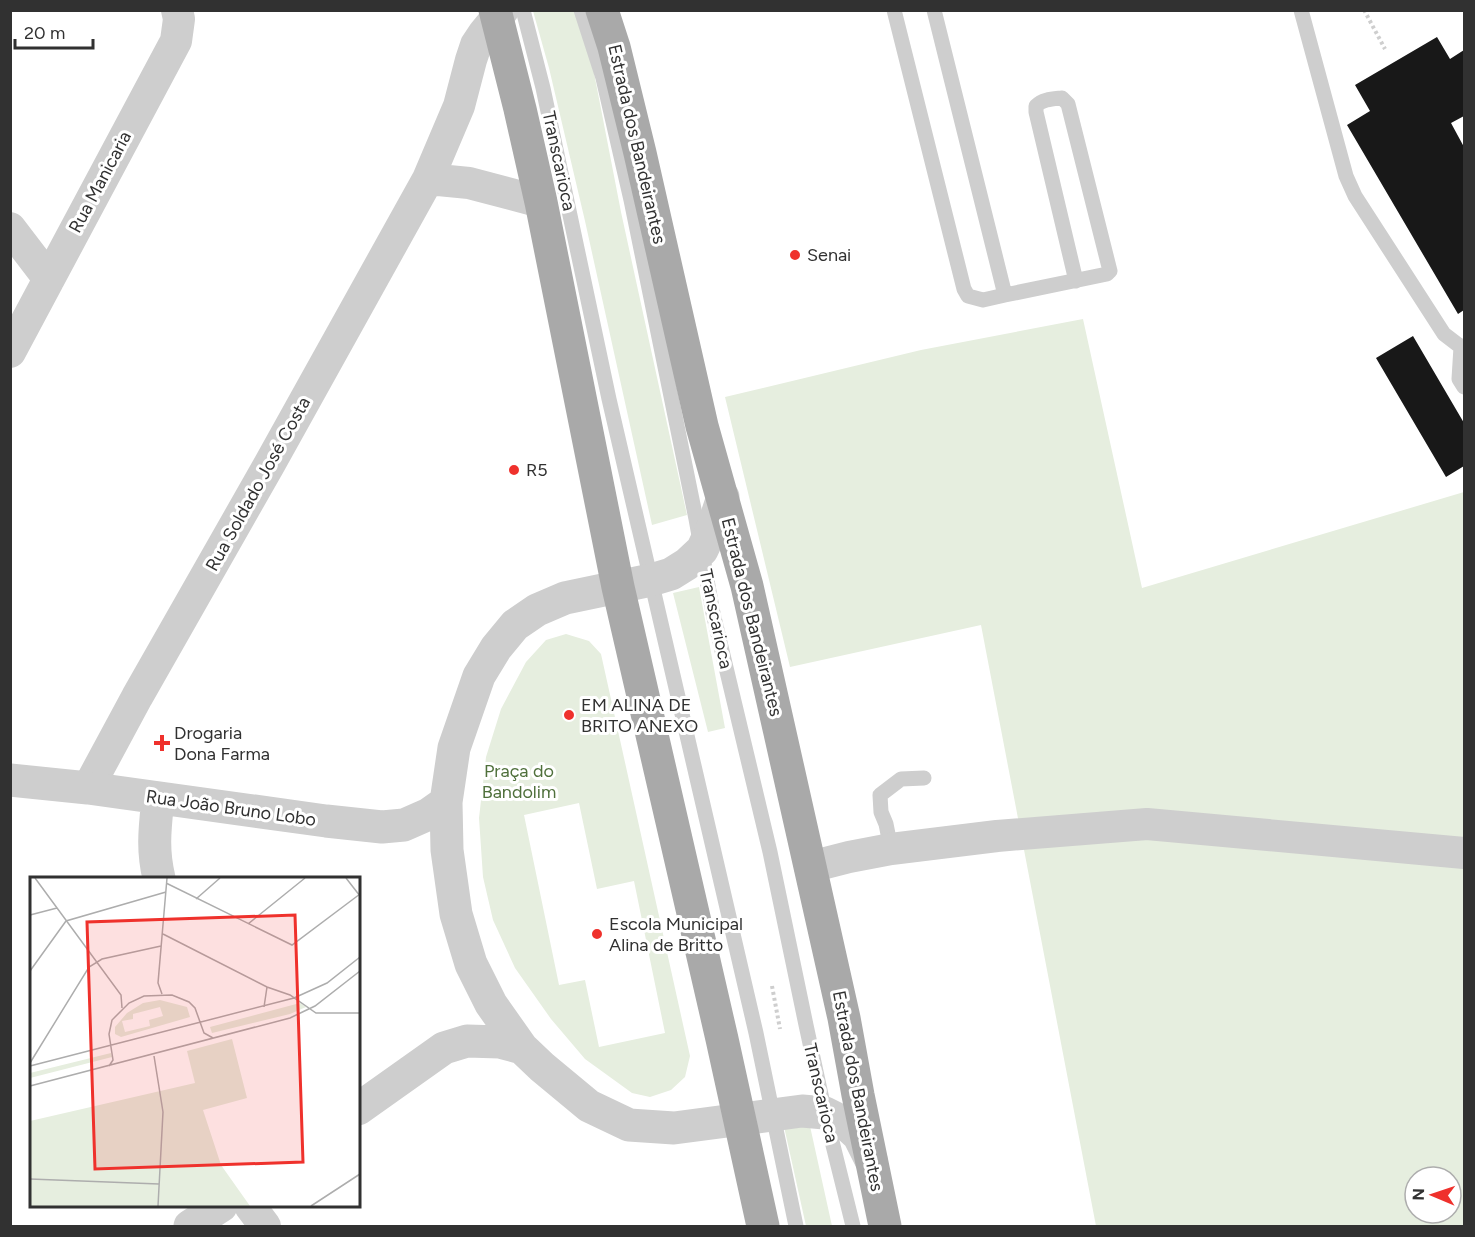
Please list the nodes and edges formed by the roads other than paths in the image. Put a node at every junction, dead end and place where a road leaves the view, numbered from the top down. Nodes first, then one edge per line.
1 (177, 10) edge
2 (582, 10) edge
3 (602, 10) edge
4 (894, 10) edge
5 (934, 10) edge
6 (1301, 10) edge
7 (505, 12) edge
8 (428, 179) junction
9 (541, 202) junction
10 (10, 228) edge
11 (49, 279) junction
12 (1076, 281) junction
13 (1005, 295) junction
14 (1463, 347) edge
15 (10, 352) edge
16 (1464, 387) edge
17 (723, 497) junction
18 (702, 550) junction
19 (651, 580) junction
20 (618, 587) junction
21 (924, 778) dead end
22 (10, 780) edge
23 (88, 788) junction
24 (158, 798) junction
25 (446, 802) junction
26 (891, 849) junction
27 (1464, 853) edge
28 (810, 867) junction
29 (158, 877) edge
30 (522, 1048) junction
31 (360, 1108) edge
32 (825, 1113) junction
33 (772, 1115) junction
34 (740, 1119) junction
35 (871, 1160) junction
36 (220, 1207) edge
37 (251, 1207) edge
38 (190, 1227) edge
39 (265, 1227) edge
40 (763, 1227) edge
41 (796, 1227) edge
42 (853, 1227) edge
43 (885, 1227) edge

1 - 11 street, Rua Manicaria
2 - 18 lane, Transcarioca
3 - 17 main road, Estrada dos Bandeirantes
4 - 13 lane
5 - 13 lane
6 - 14 lane
7 - 8 street, Rua Soldado José Costa
7 - 9 main road
7 - 19 lane, Transcarioca
8 - 9 street
8 - 23 street, Rua Soldado José Costa
9 - 20 main road
10 - 11 street
11 - 15 street, Rua Manicaria
12 - 12 lane
12 - 13 lane
14 - 16 lane
17 - 18 street
17 - 28 main road, Estrada dos Bandeirantes
18 - 19 street
18 - 32 lane, Transcarioca
19 - 20 street
19 - 33 lane, Transcarioca
20 - 25 street
20 - 34 main road
21 - 26 lane
22 - 23 street, Rua João Bruno Lobo
23 - 24 street, Rua João Bruno Lobo
24 - 25 street, Rua João Bruno Lobo
24 - 29 street
25 - 30 street
26 - 27 street
26 - 28 street
28 - 35 main road, Estrada dos Bandeirantes
30 - 31 street
30 - 34 street
32 - 33 street
32 - 35 street
32 - 42 lane, Transcarioca
33 - 34 street
33 - 41 lane, Transcarioca
34 - 40 main road
35 - 43 main road, Estrada dos Bandeirantes
36 - 38 street
37 - 39 street

